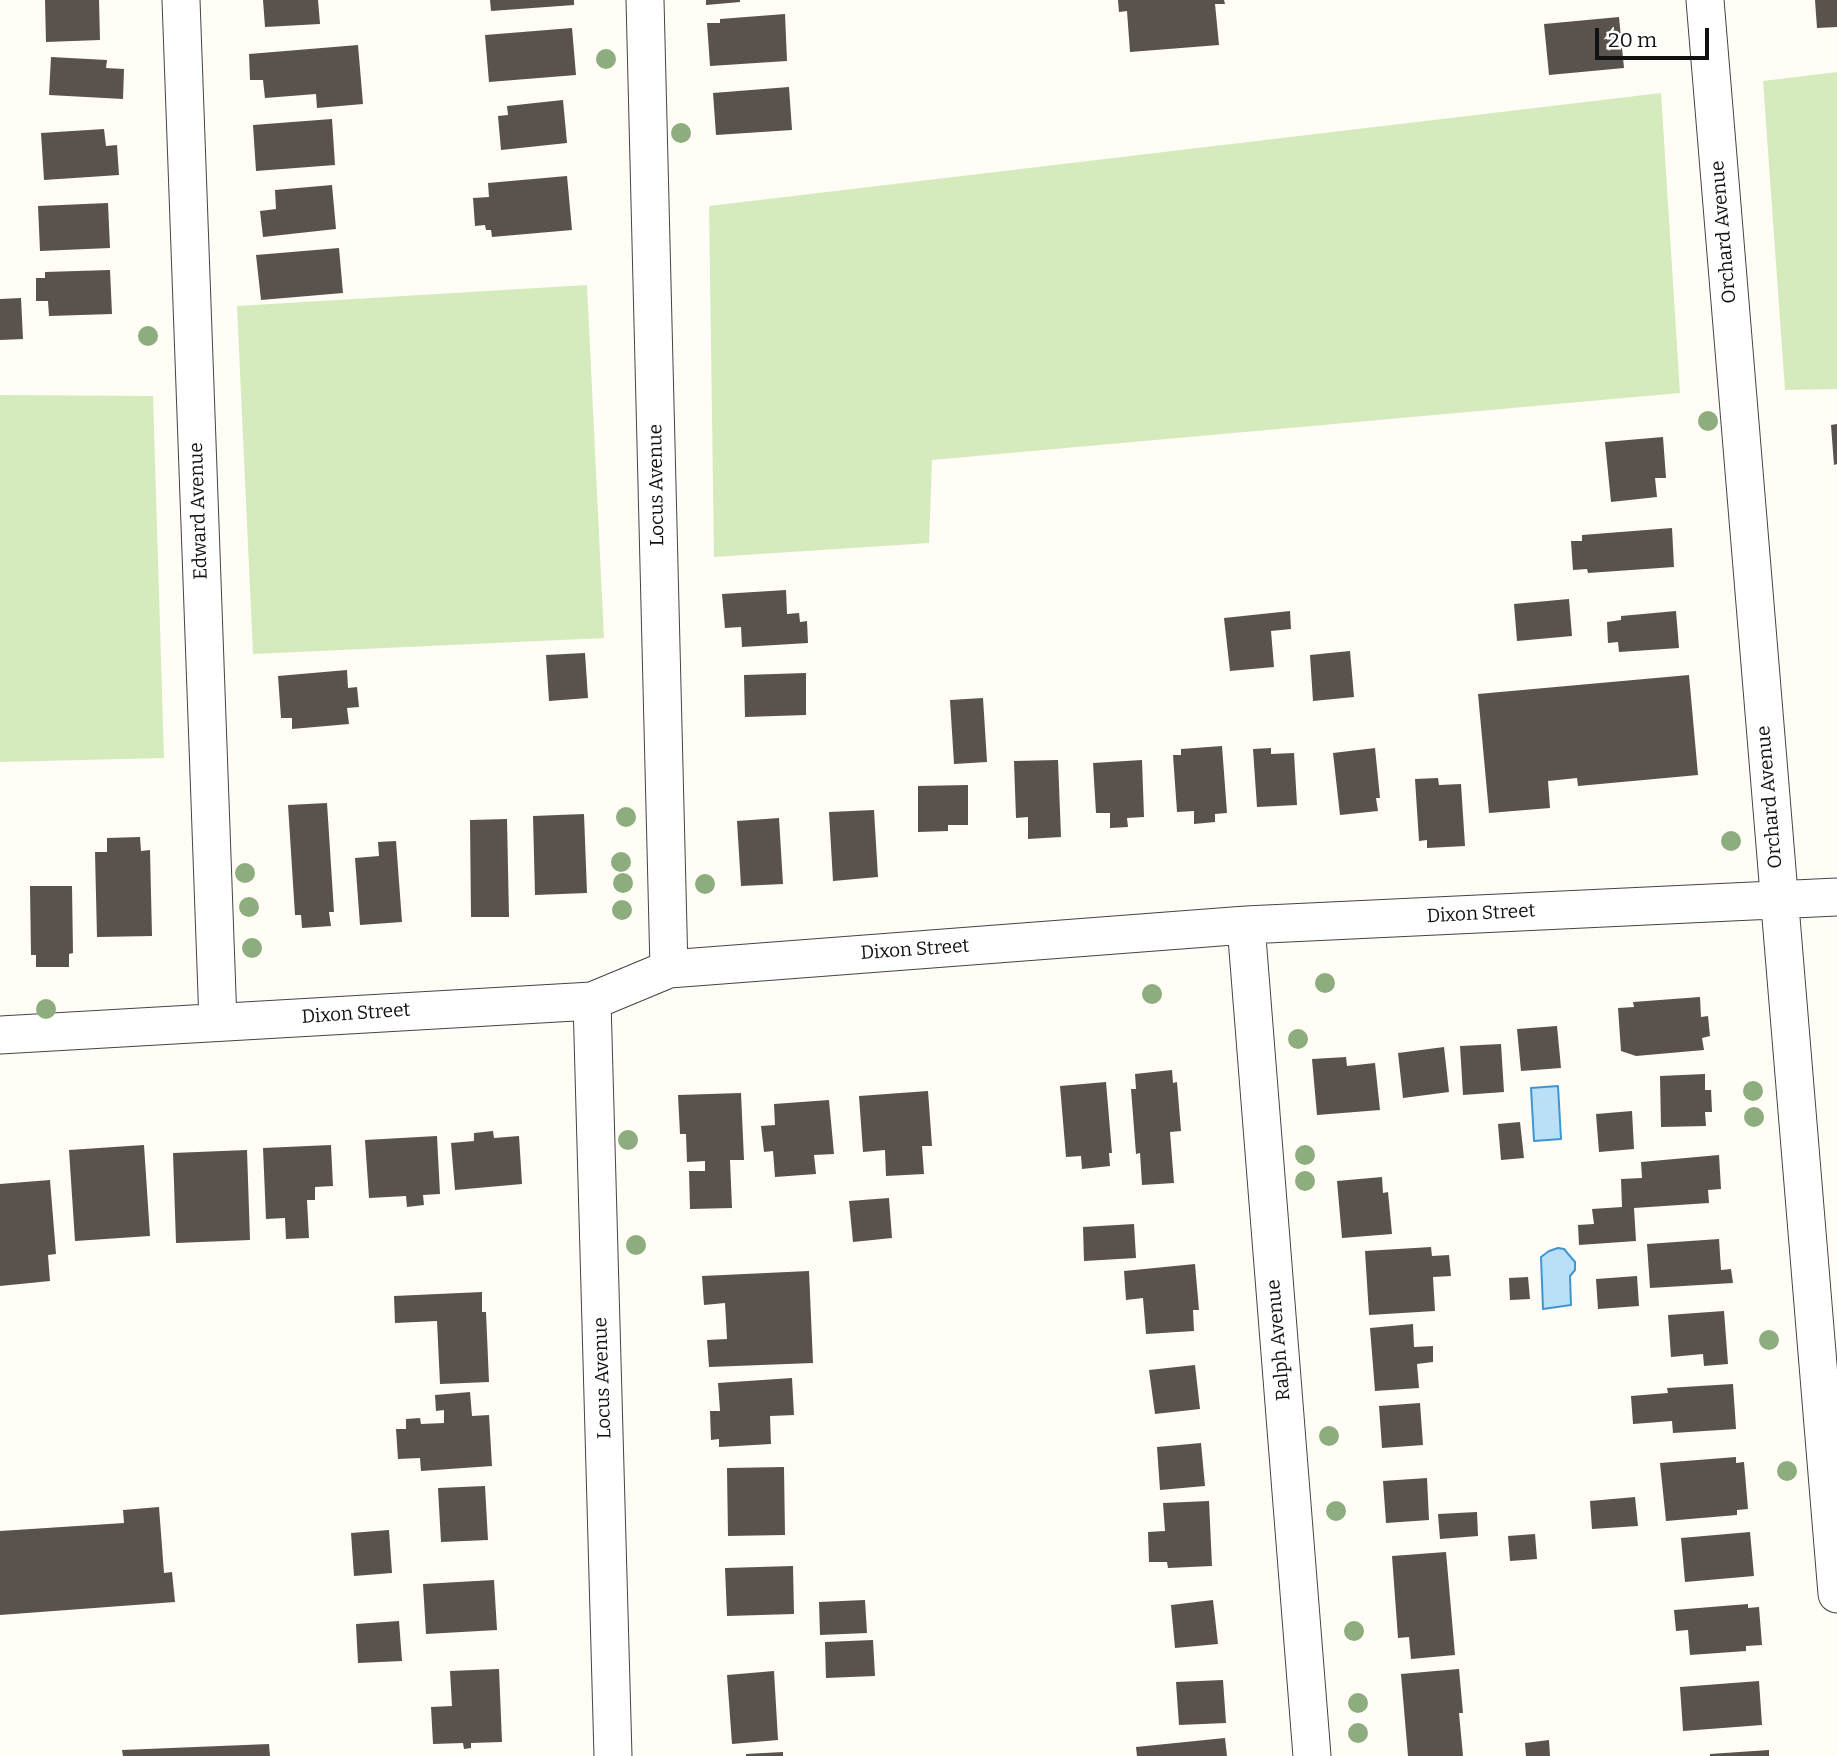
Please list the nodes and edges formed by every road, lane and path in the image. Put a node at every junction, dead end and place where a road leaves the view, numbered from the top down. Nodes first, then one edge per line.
1 (181, 0) edge
2 (645, 0) edge
3 (1705, 0) edge
4 (1837, 897) edge
5 (1778, 901) junction
6 (1246, 925) junction
7 (669, 969) junction
8 (593, 1001) junction
9 (218, 1022) junction
10 (0, 1035) edge
11 (1837, 1594) edge
12 (613, 1756) edge
13 (1312, 1756) edge

1 - 9 street, Edward Avenue
2 - 7 street, Locus Avenue
3 - 5 street, Orchard Avenue
4 - 5 street, Dixon Street
5 - 6 street, Dixon Street
5 - 11 street, Orchard Avenue
6 - 7 street, Dixon Street
6 - 13 street, Ralph Avenue
7 - 8 street, Dixon Street
8 - 9 street, Dixon Street
8 - 12 street, Locus Avenue
9 - 10 street, Dixon Street

